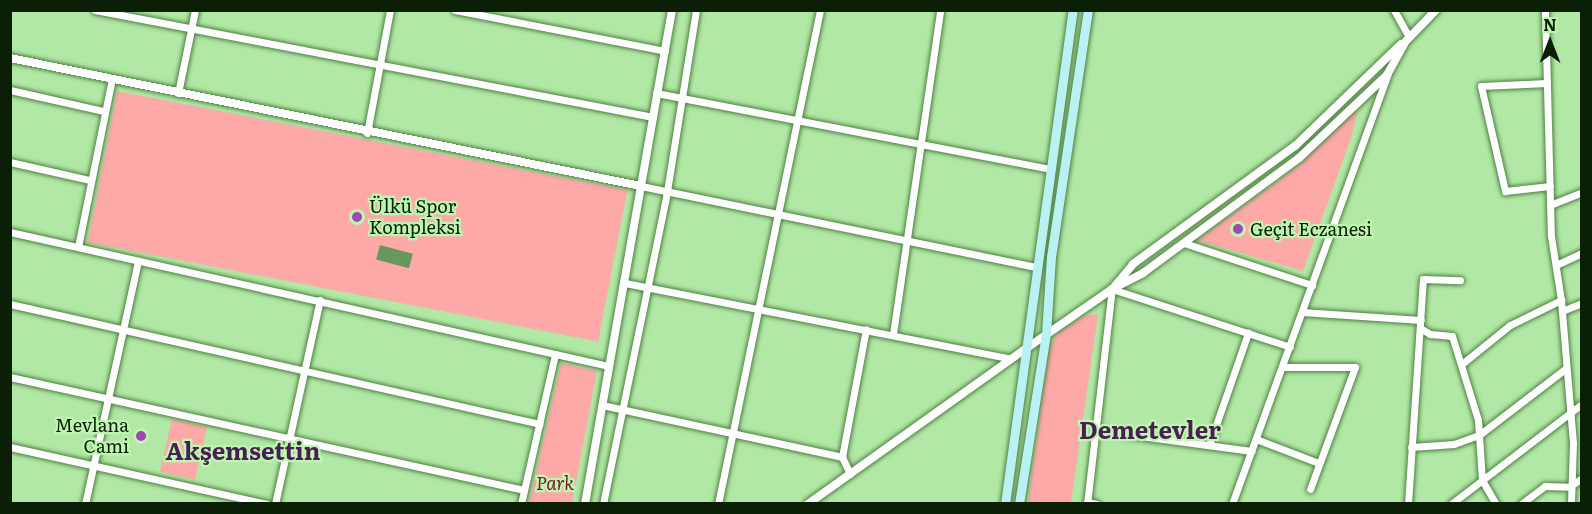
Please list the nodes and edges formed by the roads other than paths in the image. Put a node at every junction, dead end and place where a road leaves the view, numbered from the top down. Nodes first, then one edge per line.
1 (95, 10) edge
2 (195, 10) edge
3 (390, 10) edge
4 (455, 10) edge
5 (672, 10) edge
6 (820, 10) edge
7 (940, 10) edge
8 (1073, 10) edge
9 (1088, 10) edge
10 (1394, 10) edge
11 (1436, 10) edge
12 (1545, 10) edge
13 (695, 11) edge
14 (191, 28) junction
15 (1407, 39) junction
16 (665, 51) junction
17 (10, 58) edge
18 (380, 64) junction
19 (1387, 75) junction
20 (112, 79) junction
21 (1548, 83) junction
22 (10, 90) edge
23 (178, 93) junction
24 (656, 93) junction
25 (685, 99) junction
26 (103, 111) junction
27 (653, 117) junction
28 (799, 122) junction
29 (367, 133) junction
30 (921, 146) junction
31 (10, 162) edge
32 (1050, 169) junction
33 (90, 180) junction
34 (641, 186) junction
35 (1550, 186) junction
36 (667, 191) junction
37 (1581, 192) edge
38 (1550, 205) junction
39 (780, 214) junction
40 (10, 232) edge
41 (907, 240) junction
42 (1184, 243) junction
43 (78, 247) junction
44 (1581, 253) edge
45 (138, 261) junction
46 (1556, 265) junction
47 (1036, 267) junction
48 (1461, 280) dead end
49 (625, 283) junction
50 (1312, 285) junction
51 (646, 287) junction
52 (1112, 290) junction
53 (320, 300) junction
54 (1561, 300) junction
55 (1581, 303) edge
56 (10, 304) edge
57 (758, 308) junction
58 (1562, 311) junction
59 (1302, 312) junction
60 (1421, 320) junction
61 (1420, 328) junction
62 (866, 329) junction
63 (125, 330) junction
64 (1248, 333) junction
65 (893, 334) junction
66 (1046, 334) junction
67 (1290, 347) junction
68 (1024, 350) junction
69 (555, 354) junction
70 (1011, 359) junction
71 (1463, 363) junction
72 (609, 366) junction
73 (1282, 367) junction
74 (1565, 369) junction
75 (306, 371) junction
76 (10, 377) edge
77 (107, 397) junction
78 (1581, 404) edge
79 (602, 405) junction
80 (620, 410) junction
81 (1570, 413) junction
82 (540, 424) junction
83 (1096, 430) junction
84 (1479, 435) junction
85 (732, 436) junction
86 (290, 437) junction
87 (1256, 439) junction
88 (1209, 445) junction
89 (10, 447) edge
90 (1411, 447) junction
91 (1252, 451) junction
92 (842, 457) junction
93 (1319, 463) junction
94 (93, 466) junction
95 (850, 474) junction
96 (1581, 478) edge
97 (1482, 480) junction
98 (1569, 487) junction
99 (1310, 489) dead end
100 (525, 490) junction
101 (1087, 503) edge
102 (85, 504) edge
103 (267, 504) edge
104 (275, 504) edge
105 (521, 504) edge
106 (585, 504) edge
107 (603, 504) edge
108 (718, 504) edge
109 (808, 504) edge
110 (1005, 504) edge
111 (1019, 504) edge
112 (1097, 504) edge
113 (1232, 504) edge
114 (1408, 504) edge
115 (1451, 504) edge
116 (1496, 504) edge
117 (1521, 504) edge
118 (1571, 504) edge

1 - 14 street
2 - 14 street
3 - 18 street
4 - 16 street
5 - 16 street
6 - 28 street
7 - 30 street
8 - 32 main road
9 - 66 main road
10 - 15 street
11 - 15 street
12 - 21 street
13 - 25 street
14 - 18 street
14 - 23 street
15 - 19 street
15 - 52 street
16 - 24 street
17 - 20 street
18 - 27 street
18 - 29 street
19 - 42 street
19 - 50 street
20 - 23 street
20 - 26 street
21 - 35 street
21 - 35 street
22 - 26 street
23 - 29 street
24 - 25 street
24 - 27 street
25 - 28 street
25 - 36 street
26 - 33 street
27 - 34 street
28 - 30 street
28 - 39 street
29 - 34 street
30 - 32 street
30 - 41 street
31 - 33 street
32 - 47 main road
33 - 43 street
34 - 36 street
34 - 49 street
35 - 38 street
36 - 39 street
36 - 51 street
37 - 38 street
38 - 46 street
39 - 41 street
39 - 57 street
40 - 43 street
41 - 47 street
41 - 65 street
42 - 50 street
42 - 52 street
43 - 45 street
44 - 46 street
45 - 53 street
45 - 63 street
46 - 54 street
47 - 68 main road
48 - 60 street
49 - 51 street
49 - 72 street
50 - 59 street
51 - 57 street
51 - 80 street
52 - 64 street
52 - 66 street
52 - 83 street
53 - 69 street
53 - 75 street
54 - 58 street
54 - 71 street
55 - 58 street
56 - 63 street
57 - 62 street
57 - 85 street
58 - 74 street
59 - 60 street
59 - 67 street
60 - 61 street
61 - 71 street
61 - 90 street
62 - 65 street
62 - 92 street
63 - 75 street
63 - 77 street
64 - 67 street
64 - 88 street
65 - 70 street
66 - 68 street
66 - 111 main road
67 - 73 street
68 - 70 street
68 - 110 main road
69 - 72 street
69 - 82 street
70 - 95 street
71 - 84 street
72 - 79 street
73 - 87 street
73 - 93 street
74 - 81 street
74 - 84 street
75 - 82 street
75 - 86 street
76 - 77 street
77 - 86 street
77 - 94 street
78 - 81 street
79 - 80 street
79 - 106 street
80 - 85 street
80 - 107 street
81 - 97 street
81 - 98 street
82 - 100 street
83 - 88 street
83 - 101 street
84 - 90 street
84 - 97 street
85 - 92 street
85 - 108 street
86 - 100 street
86 - 104 street
87 - 91 street
87 - 93 street
88 - 91 street
89 - 94 street
90 - 114 street
91 - 113 street
92 - 95 street
93 - 99 street
94 - 102 street
94 - 103 street
95 - 109 street
96 - 98 street
97 - 115 street
97 - 116 street
98 - 117 street
98 - 118 street
100 - 105 street
101 - 112 street

